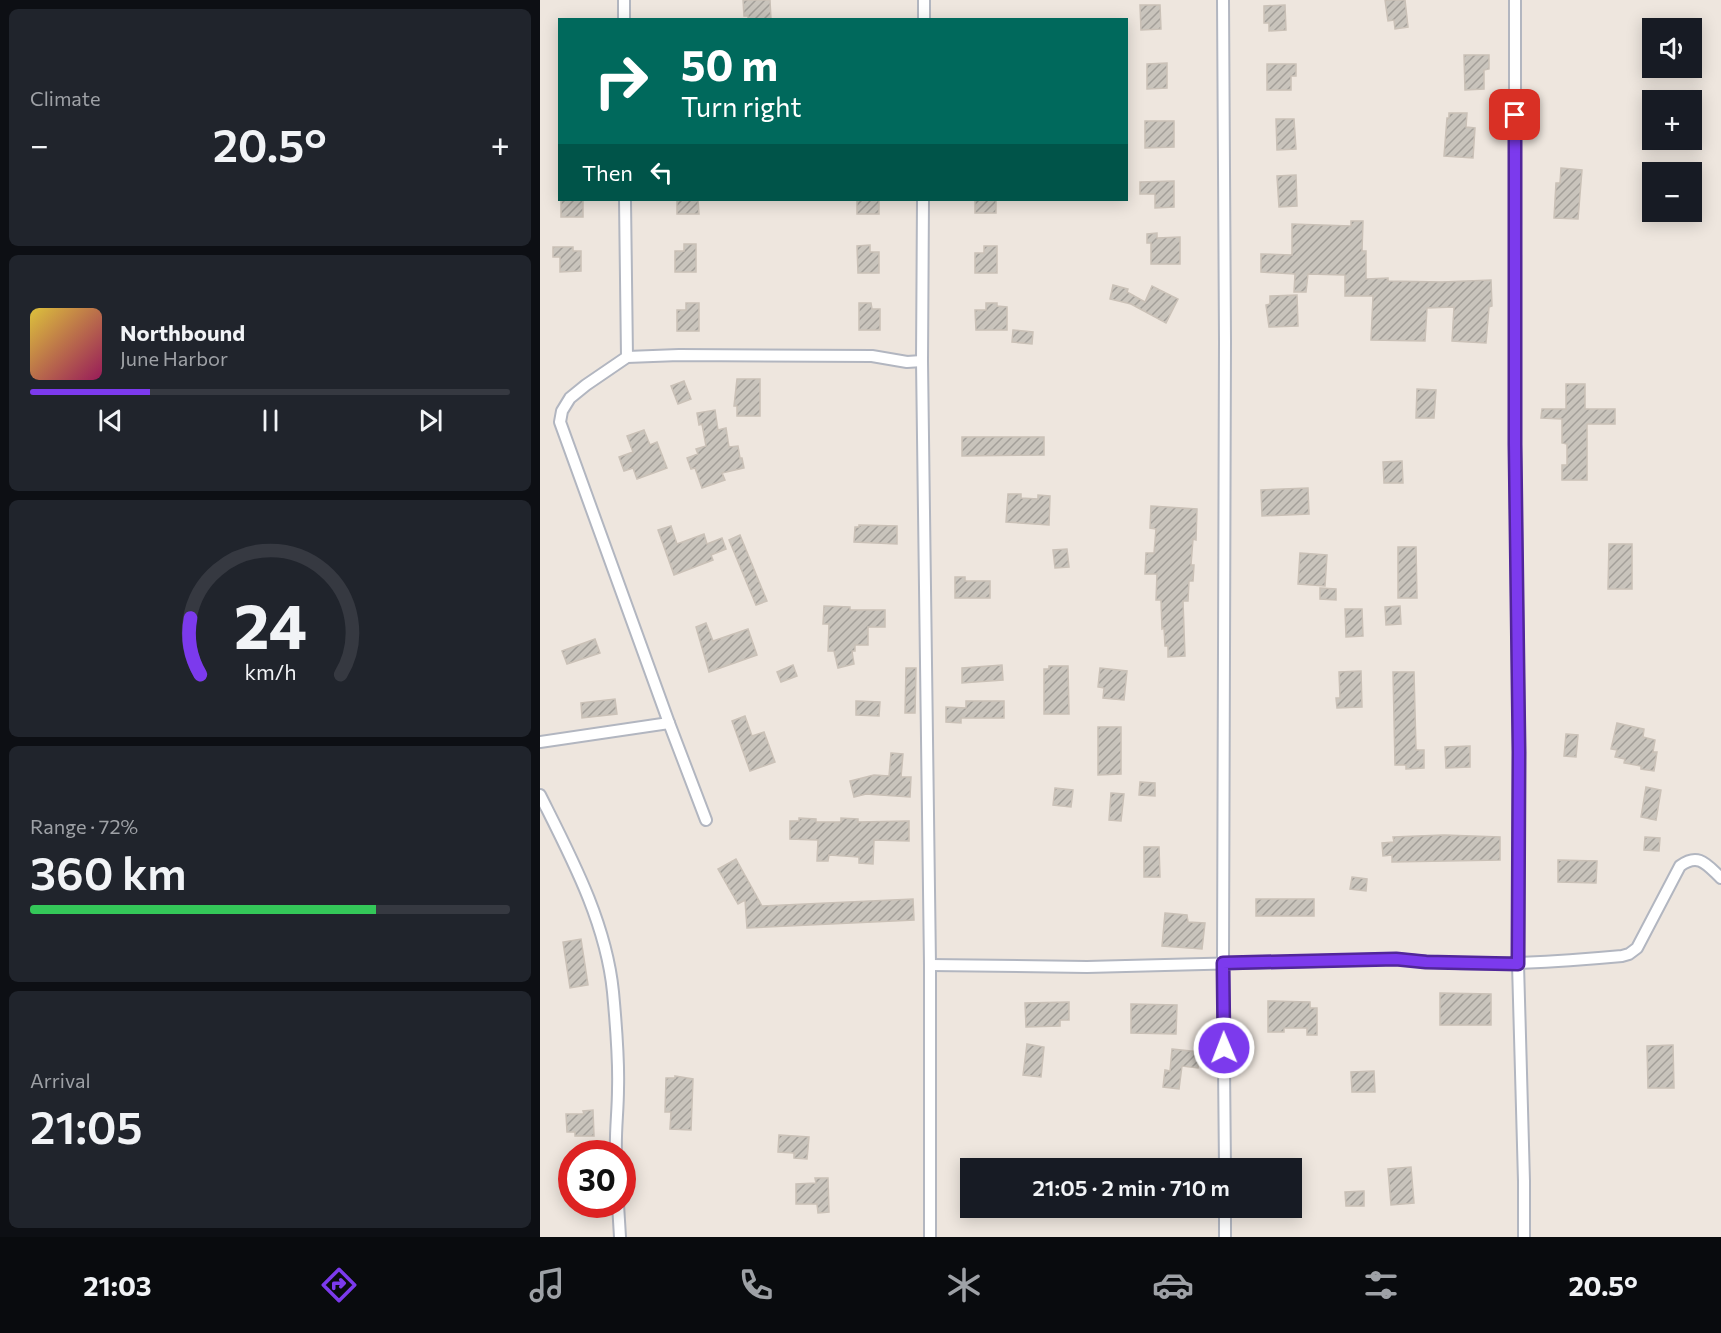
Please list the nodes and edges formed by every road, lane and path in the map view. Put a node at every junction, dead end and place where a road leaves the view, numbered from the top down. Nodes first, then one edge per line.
1 (624, 0) edge
2 (924, 0) edge
3 (1223, 0) edge
4 (1515, 0) edge
5 (624, 18) edge
6 (924, 18) edge
7 (625, 201) edge
8 (923, 201) edge
9 (627, 357) junction
10 (922, 361) junction
11 (669, 723) junction
12 (540, 742) edge
13 (540, 795) edge
14 (706, 819) dead end
15 (1721, 878) edge
16 (1223, 963) junction
17 (1518, 964) junction
18 (930, 965) junction
19 (616, 1140) edge
20 (1225, 1158) edge
21 (619, 1218) edge
22 (1225, 1218) edge
23 (620, 1237) edge
24 (930, 1237) edge
25 (1225, 1237) edge
26 (1524, 1237) edge

1 - 5 street
2 - 6 street
3 - 16 street
4 - 17 street
7 - 9 street
8 - 10 street
9 - 10 street
9 - 11 street
10 - 18 street
11 - 12 street
11 - 14 street
13 - 19 street
15 - 17 street
16 - 17 street
16 - 18 street
16 - 20 street
17 - 26 street
18 - 24 street
21 - 23 street
22 - 25 street

